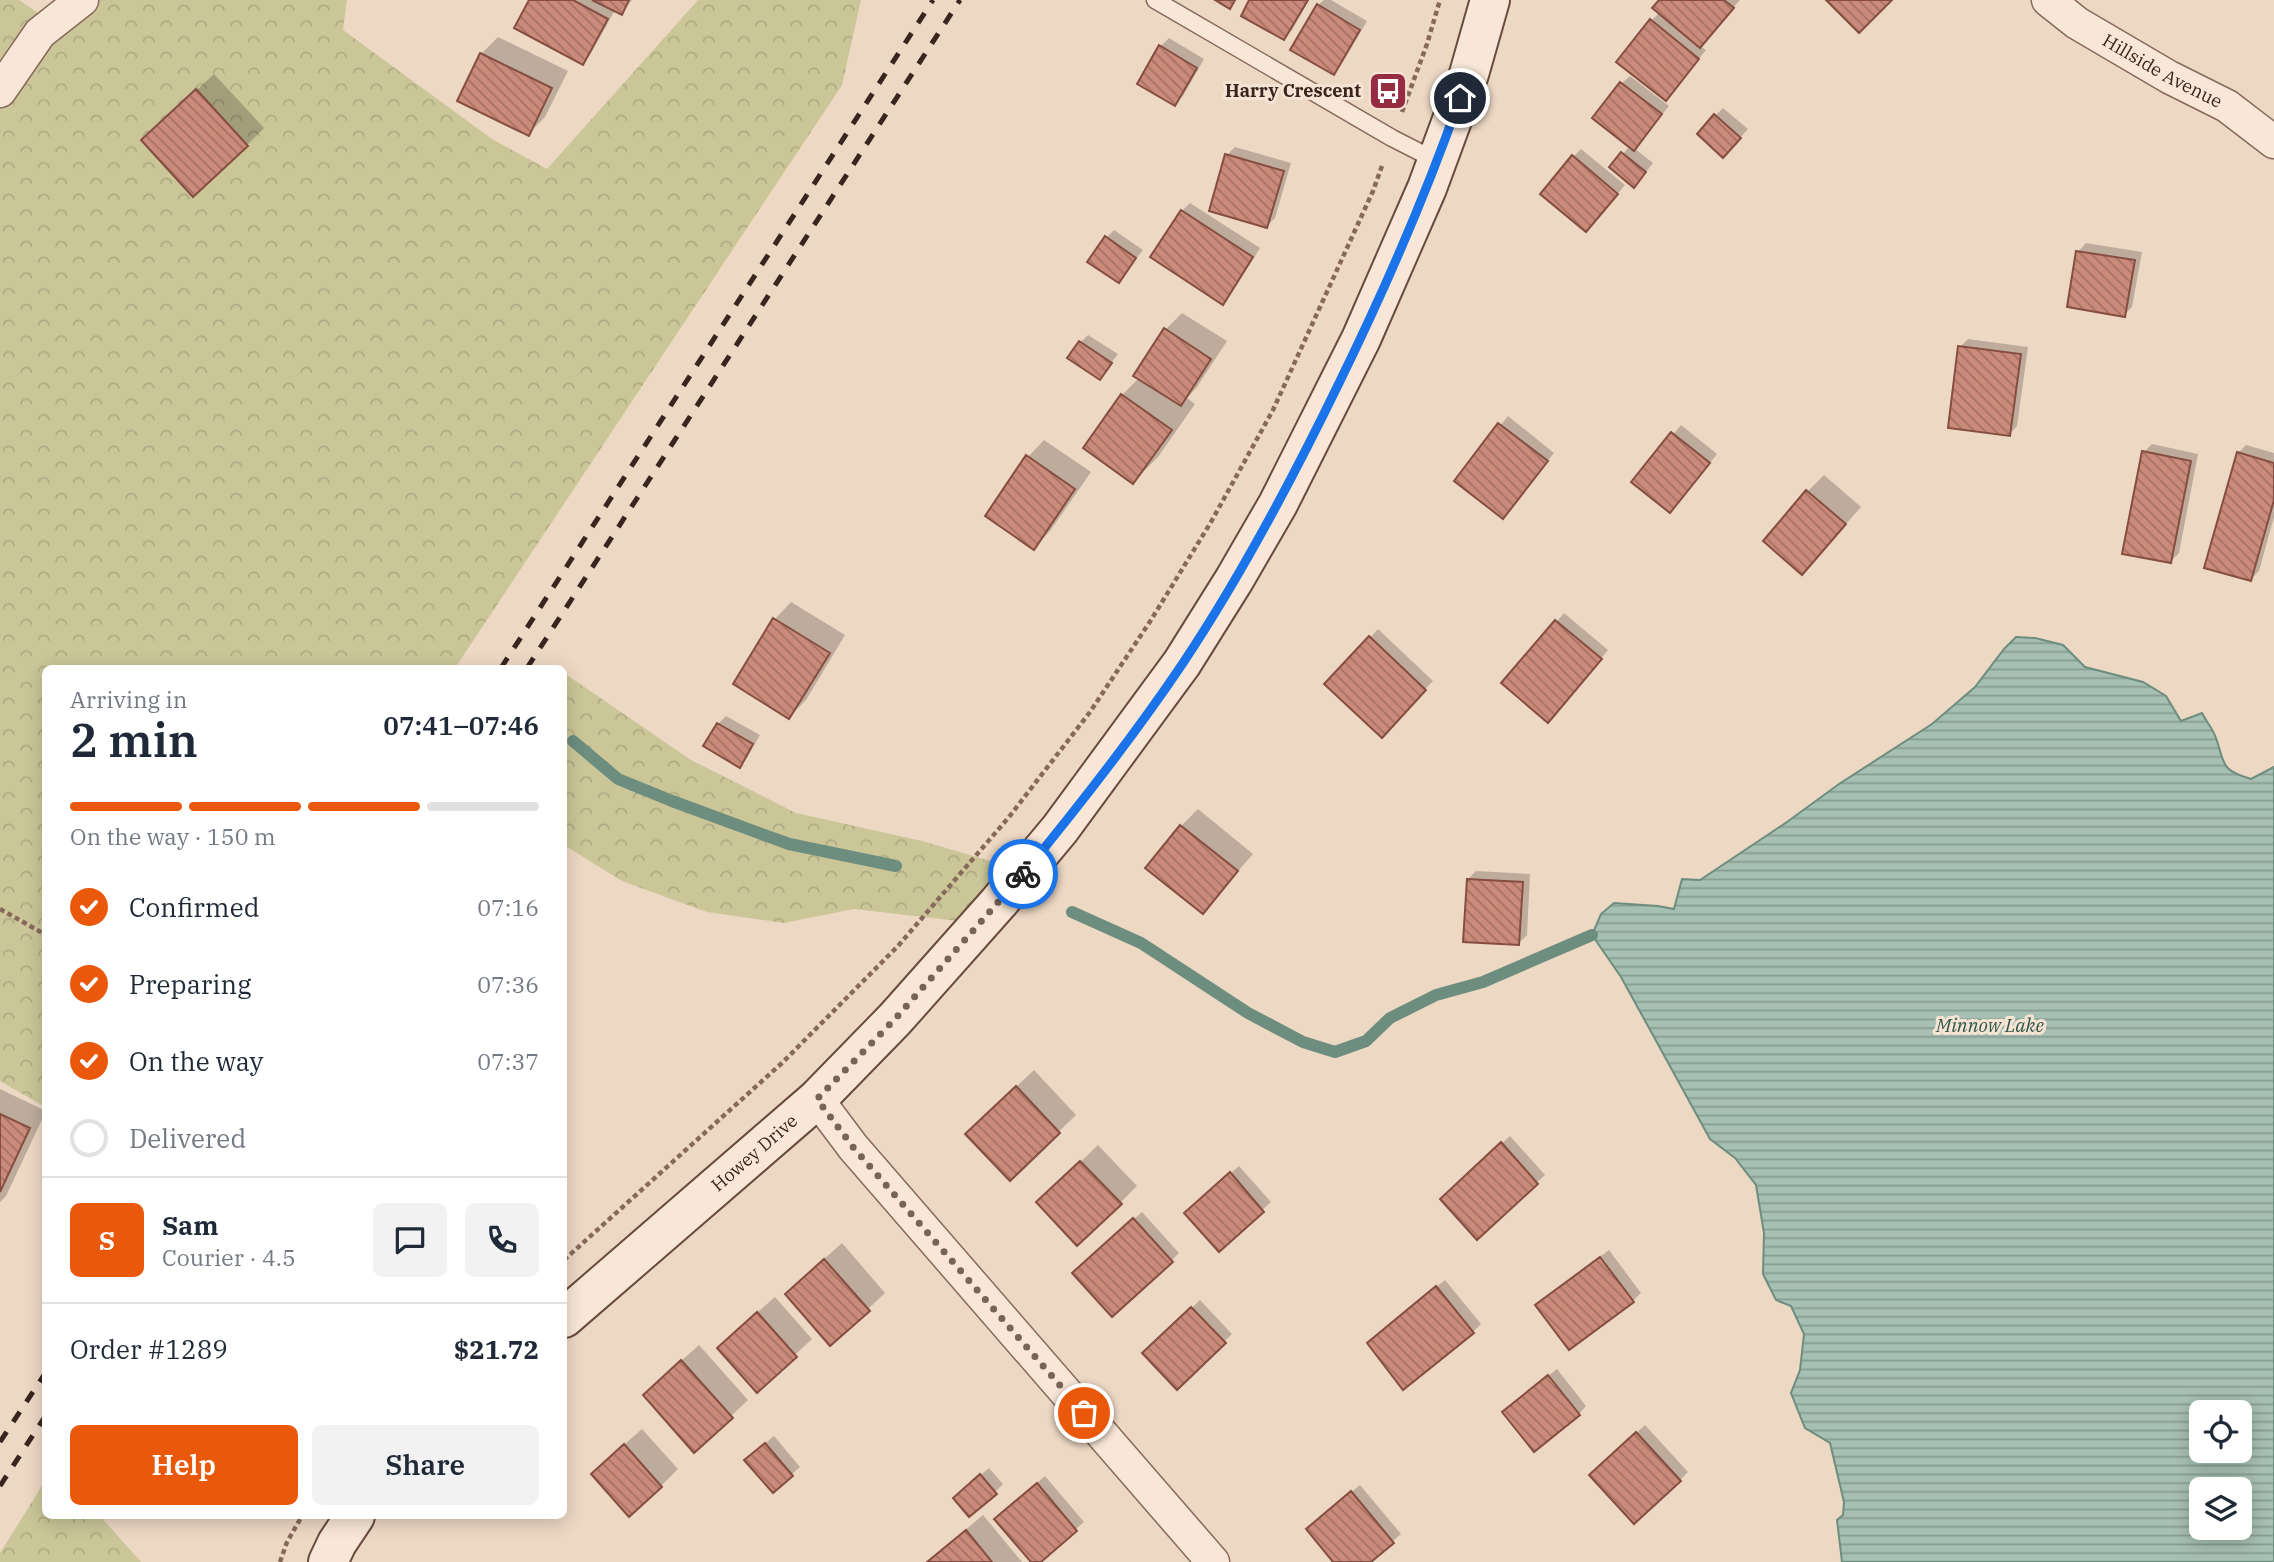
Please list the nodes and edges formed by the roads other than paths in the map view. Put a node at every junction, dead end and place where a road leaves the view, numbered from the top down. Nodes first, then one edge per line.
1 (82, 0) edge
2 (1155, 0) edge
3 (1490, 0) edge
4 (2048, 0) edge
5 (2079, 12) edge
6 (0, 91) edge
7 (2274, 142) edge
8 (1437, 161) junction
9 (817, 1099) junction
10 (567, 1315) edge
11 (353, 1519) edge
12 (1208, 1560) edge
13 (328, 1562) edge

1 - 6 street
2 - 8 lane
3 - 8 main road, Howey Drive
4 - 5 street, Hillside Avenue
5 - 7 street, Hillside Avenue
8 - 9 main road, Howey Drive
9 - 10 main road, Howey Drive
9 - 12 street
11 - 13 main road

